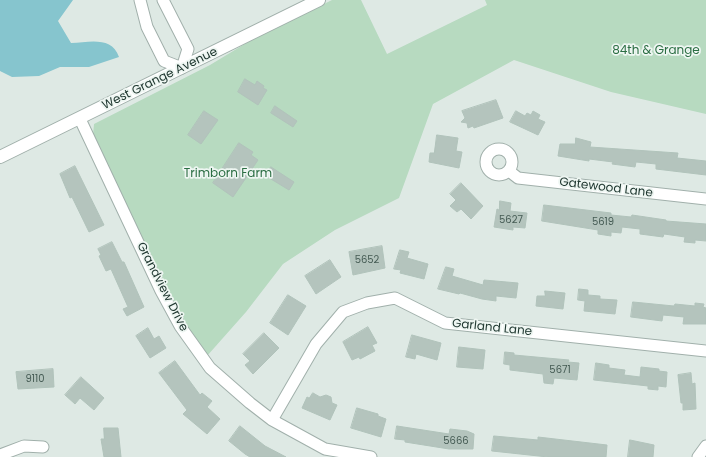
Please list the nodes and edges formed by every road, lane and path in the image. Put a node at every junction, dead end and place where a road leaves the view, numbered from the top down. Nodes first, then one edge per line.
1 (140, 0) edge
2 (163, 0) edge
3 (319, 0) edge
4 (182, 68) junction
5 (80, 119) junction
6 (0, 157) edge
7 (509, 171) dead end
8 (706, 199) edge
9 (706, 351) edge
10 (272, 420) junction
11 (706, 446) edge
12 (43, 447) dead end
13 (0, 455) edge
14 (371, 457) edge
15 (698, 457) edge

1 - 4 street
2 - 4 street
3 - 4 street, West Grange Avenue
4 - 5 street, West Grange Avenue
5 - 6 street, West Grange Avenue
5 - 10 street, Grandview Drive
7 - 8 street, Gatewood Lane
9 - 10 street, Garland Lane
10 - 14 street, Grandview Drive
11 - 15 street
12 - 13 street

